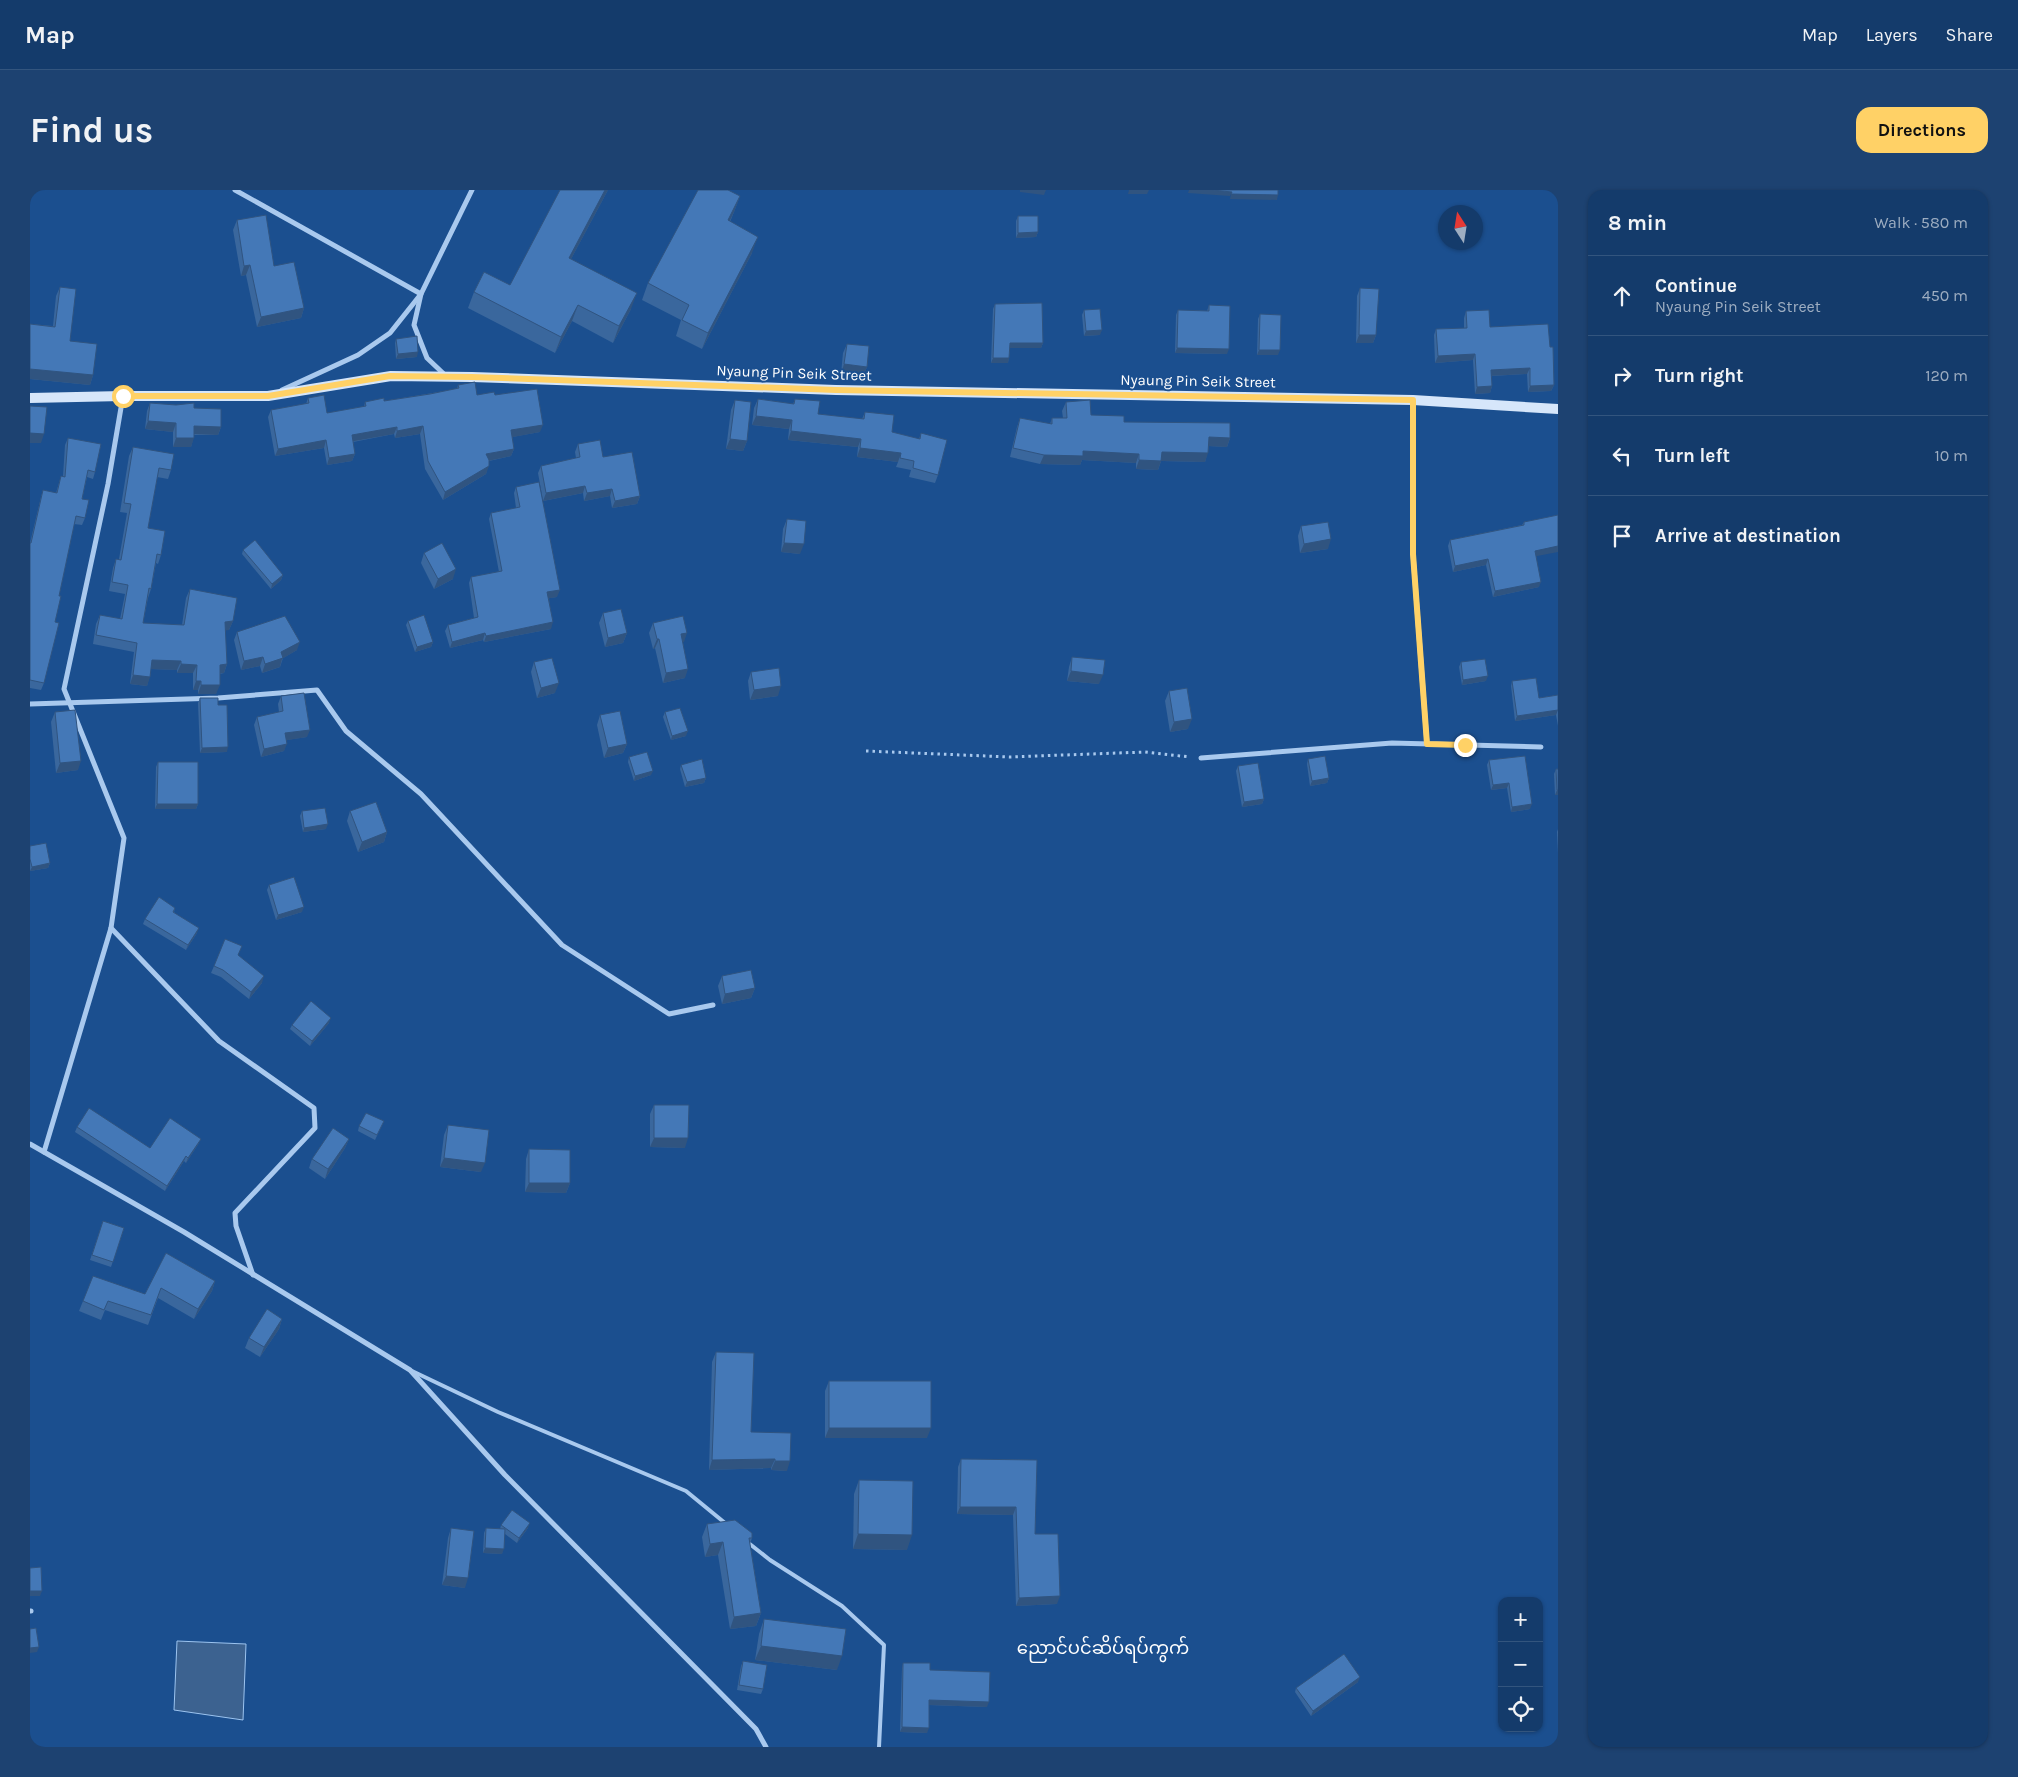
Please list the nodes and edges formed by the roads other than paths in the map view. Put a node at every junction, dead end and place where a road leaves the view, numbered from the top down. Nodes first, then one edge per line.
1 (235, 190) edge
2 (472, 190) edge
3 (421, 294) junction
4 (446, 376) junction
5 (123, 396) junction
6 (268, 396) junction
7 (30, 398) edge
8 (1413, 400) junction
9 (1558, 409) edge
10 (30, 704) edge
11 (70, 704) junction
12 (1427, 744) junction
13 (1541, 748) dead end
14 (1201, 758) road end
15 (112, 928) junction
16 (713, 1005) dead end
17 (30, 1144) edge
18 (44, 1152) junction
19 (253, 1275) junction
20 (410, 1370) junction
21 (732, 1529) edge
22 (739, 1535) edge
23 (766, 1747) edge
24 (879, 1747) edge

1 - 3 street
2 - 3 street
3 - 4 street
3 - 6 street
4 - 6 street, Nyaung Pin Seik Street
4 - 8 street, Nyaung Pin Seik Street
5 - 6 street, Nyaung Pin Seik Street
5 - 7 street, Nyaung Pin Seik Street
5 - 11 street
8 - 9 street, Nyaung Pin Seik Street
8 - 12 street
10 - 11 street
11 - 15 street
11 - 16 street
12 - 13 street
12 - 14 street
15 - 18 street
15 - 19 street
17 - 18 street
18 - 19 street
19 - 20 street
20 - 21 lane
20 - 23 street
22 - 24 lane

